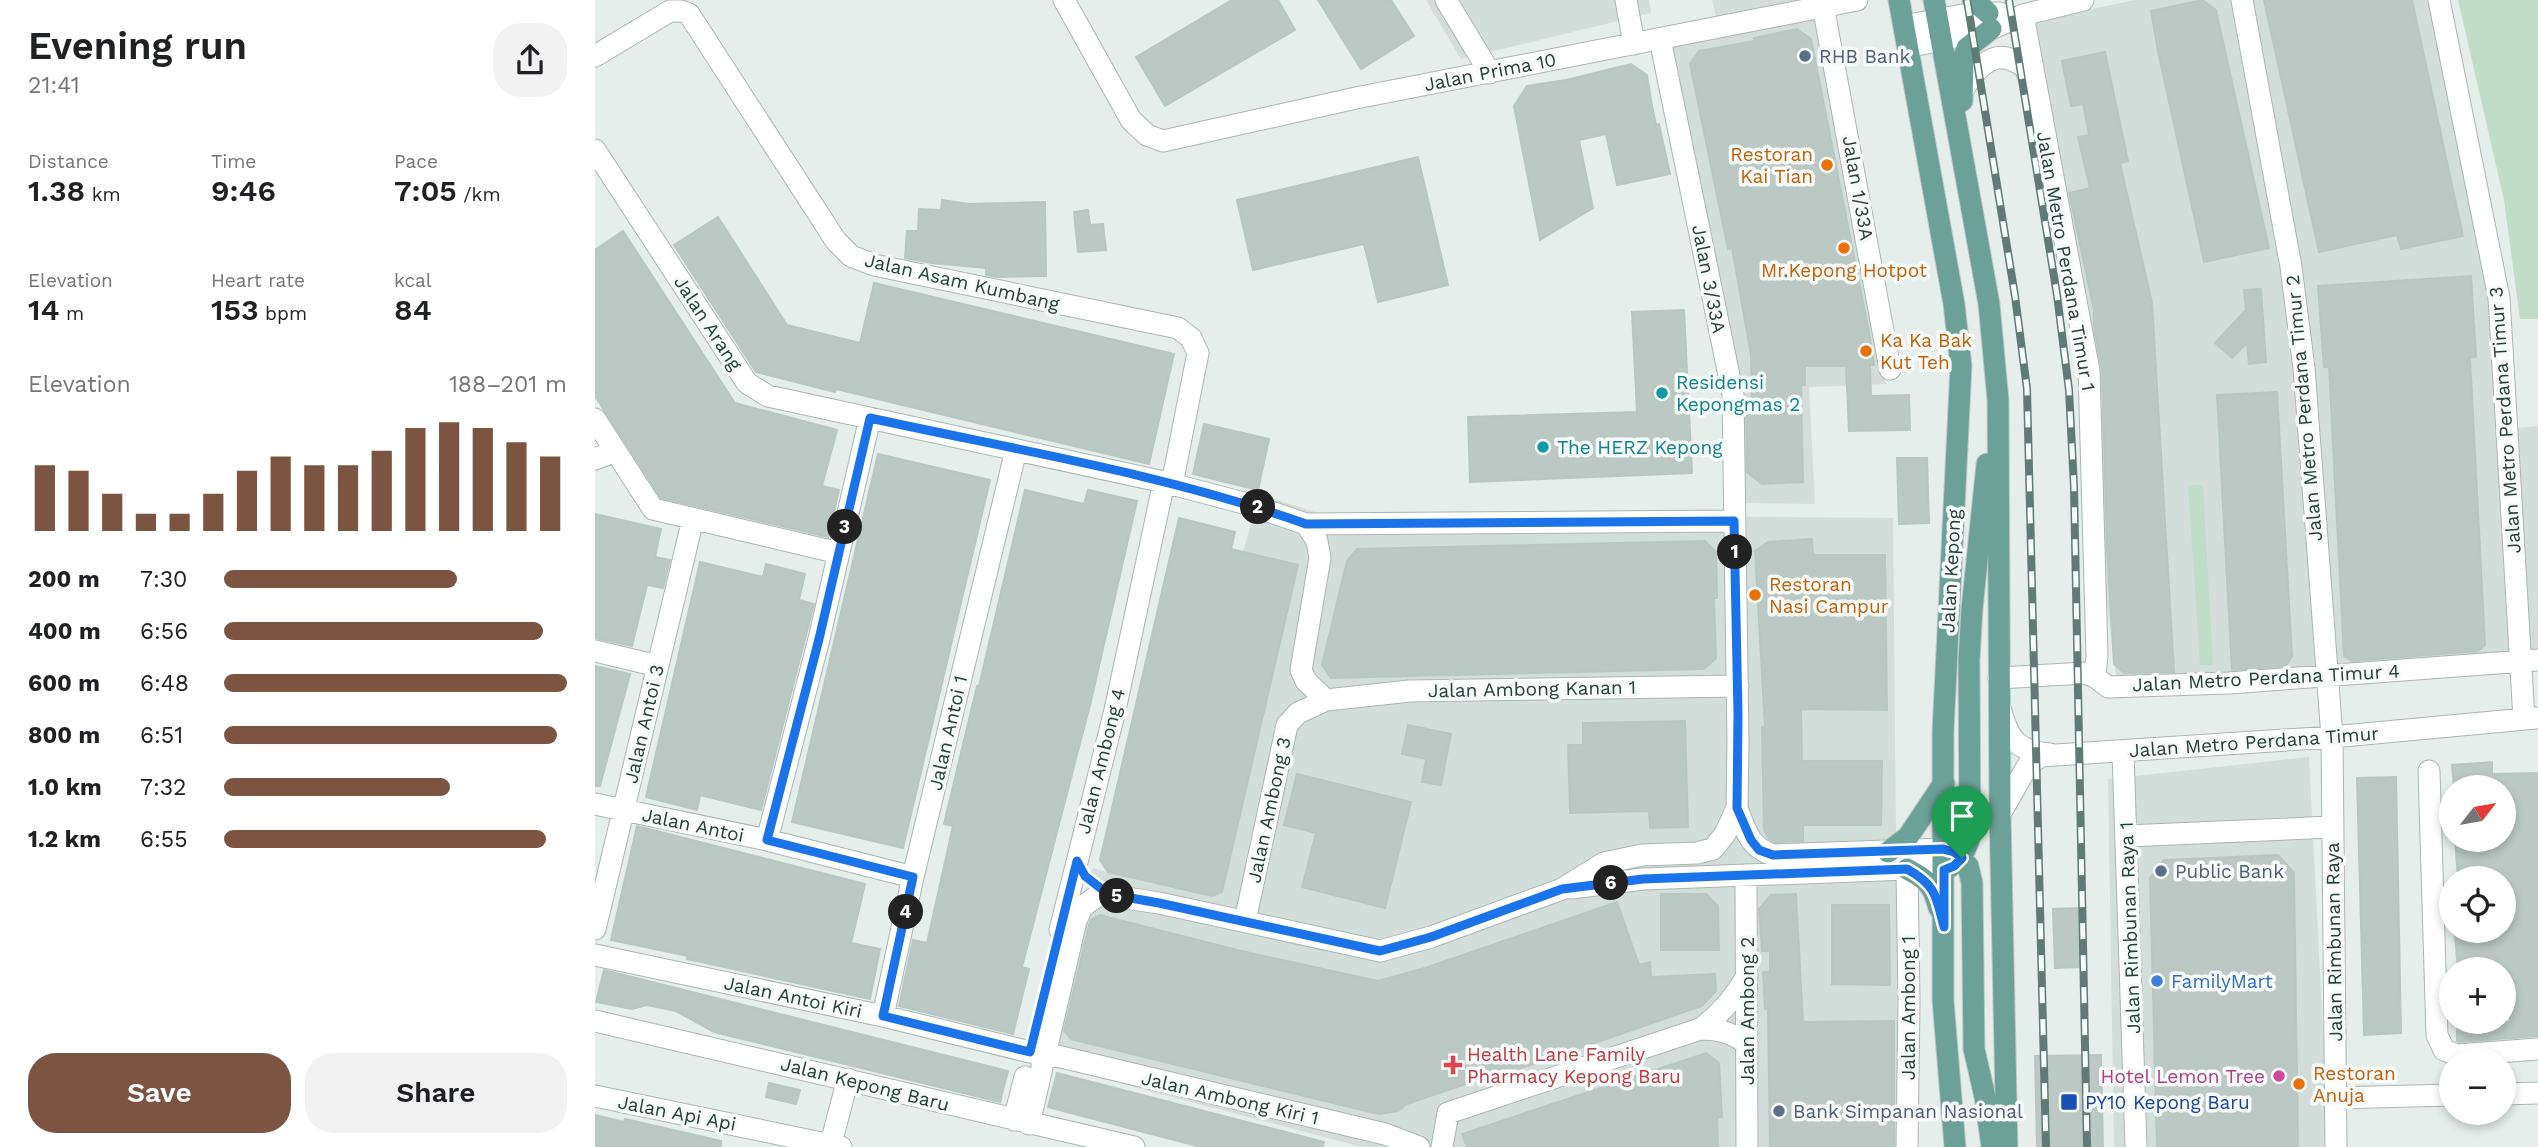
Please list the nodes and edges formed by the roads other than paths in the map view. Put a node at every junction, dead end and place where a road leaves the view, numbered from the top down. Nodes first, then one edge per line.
1 (1063, 0) edge
2 (1446, 0) edge
3 (1626, 0) edge
4 (1857, 0) edge
5 (1899, 0) edge
6 (2083, 0) edge
7 (2242, 0) edge
8 (2439, 0) edge
9 (1823, 3) edge
10 (1984, 14) edge
11 (2023, 15) junction
12 (1938, 20) edge
13 (1906, 37) junction
14 (1660, 39) junction
15 (1634, 44) junction
16 (595, 56) edge
17 (1490, 73) junction
18 (2035, 90) junction
19 (1962, 92) junction
20 (595, 150) edge
21 (1962, 152) junction
22 (1890, 369) dead end
23 (1998, 400) junction
24 (870, 418) junction
25 (595, 419) edge
26 (1016, 450) junction
27 (616, 451) junction
28 (595, 459) edge
29 (1168, 483) junction
30 (693, 519) junction
31 (1734, 521) junction
32 (1306, 524) junction
33 (839, 553) junction
34 (595, 651) edge
35 (2529, 660) edge
36 (658, 666) junction
37 (2327, 676) junction
38 (2095, 677) junction
39 (1999, 678) junction
40 (1738, 686) junction
41 (1326, 700) junction
42 (2000, 706) junction
43 (2531, 718) edge
44 (2332, 737) junction
45 (2123, 752) junction
46 (2059, 755) junction
47 (2429, 771) dead end
48 (1944, 783) junction
49 (595, 804) edge
50 (1737, 808) junction
51 (623, 811) junction
52 (2000, 814) junction
53 (2332, 827) junction
54 (2127, 836) junction
55 (767, 840) junction
56 (1888, 852) junction
57 (1950, 859) junction
58 (1077, 861) junction
59 (1907, 869) junction
60 (1746, 876) junction
61 (913, 877) junction
62 (1562, 889) junction
63 (1108, 894) junction
64 (1245, 921) junction
65 (1944, 927) junction
66 (595, 929) edge
67 (595, 955) edge
68 (1747, 976) junction
69 (883, 1016) junction
70 (595, 1021) edge
71 (1700, 1029) junction
72 (1747, 1044) junction
73 (2538, 1049) edge
74 (1036, 1058) junction
75 (848, 1079) junction
76 (2538, 1093) edge
77 (2516, 1094) edge
78 (595, 1096) edge
79 (2439, 1096) edge
80 (2335, 1098) junction
81 (1022, 1122) junction
82 (834, 1146) edge
83 (1134, 1147) edge
84 (1419, 1147) edge
85 (1442, 1147) edge
86 (1747, 1147) edge
87 (1907, 1147) edge
88 (1955, 1147) edge
89 (1992, 1147) edge
90 (2007, 1147) edge
91 (2136, 1147) edge
92 (2336, 1147) edge

1 - 17 street, Jalan Prima 10
2 - 17 street
3 - 15 street
4 - 9 street, Jalan Prima 10
5 - 13 main road, Jalan Kepong
6 - 11 street
7 - 37 street, Jalan Metro Perdana Timur 2
8 - 35 street, Jalan Metro Perdana Timur 3
9 - 14 street, Jalan Prima 10
9 - 22 street, Jalan 1/33A
10 - 11 street
10 - 12 street
10 - 19 main road
11 - 18 street, Jalan Metro Perdana Timur 1
12 - 13 street
12 - 21 main road
13 - 48 main road, Jalan Kepong
14 - 15 street, Jalan Prima 10
14 - 31 street, Jalan 3/33A
15 - 17 street, Jalan Prima 10
16 - 29 street, Jalan Asam Kumbang
18 - 19 street
18 - 38 street, Jalan Metro Perdana Timur 1
19 - 21 main road
20 - 24 street, Jalan Arang
21 - 23 main road
23 - 39 main road
23 - 57 main road
24 - 26 street, Jalan Arang
24 - 33 street
25 - 27 street
26 - 29 street, Jalan Arang
26 - 61 street, Jalan Antoi 1
27 - 28 street
27 - 30 street
29 - 32 street, Jalan Arang
29 - 58 street, Jalan Ambong 4
30 - 33 street
30 - 36 street, Jalan Antoi 3
31 - 32 street, Jalan Arang
31 - 40 street
32 - 41 street
33 - 55 street
34 - 36 street
35 - 37 street, Jalan Metro Perdana Timur 4
35 - 43 street, Jalan Metro Perdana Timur 3
36 - 51 street, Jalan Antoi 3
37 - 38 street, Jalan Metro Perdana Timur 4
37 - 44 street, Jalan Metro Perdana Timur 2
38 - 39 street, Jalan Metro Perdana Timur 4
39 - 42 main road
40 - 41 street, Jalan Ambong Kanan 1
40 - 50 street
41 - 64 street, Jalan Ambong 3
42 - 46 street
42 - 52 main road
43 - 44 street, Jalan Metro Perdana Timur
44 - 45 street, Jalan Metro Perdana Timur
44 - 53 street, Jalan Rimbunan Raya
45 - 46 street, Jalan Metro Perdana Timur
45 - 54 street, Jalan Rimbunan Raya 1
46 - 52 street, Jalan Metro Perdana Timur
47 - 73 street
48 - 56 main road
48 - 57 main road, Jalan Kepong
49 - 51 street, Jalan Antoi
50 - 56 street
50 - 62 street
51 - 55 street, Jalan Antoi
51 - 66 street, Jalan Antoi 3
52 - 90 main road
53 - 54 street
53 - 80 street, Jalan Rimbunan Raya
54 - 91 street, Jalan Rimbunan Raya 1
55 - 61 street, Jalan Antoi
56 - 57 street
57 - 59 street
57 - 65 main road, Jalan Kepong
57 - 89 main road
58 - 63 street
58 - 74 street, Jalan Ambong 4
59 - 60 street
59 - 65 main road
59 - 87 street, Jalan Ambong 1
60 - 62 street
60 - 68 street, Jalan Ambong 2
61 - 69 street, Jalan Antoi 1
62 - 64 street
63 - 64 street
63 - 74 street, Jalan Ambong 4
65 - 88 main road, Jalan Kepong
67 - 69 street, Jalan Antoi Kiri
68 - 71 street
68 - 72 street, Jalan Ambong 2
69 - 74 street, Jalan Antoi Kiri
70 - 75 street, Jalan Kepong Baru
71 - 72 street
71 - 85 street
72 - 86 street, Jalan Ambong 2
74 - 81 street, Jalan Ambong 4
74 - 84 street, Jalan Ambong Kiri 1
75 - 81 street, Jalan Kepong Baru
75 - 82 street
76 - 77 street
78 - 82 street, Jalan Api Api
79 - 80 street
80 - 92 street, Jalan Rimbunan Raya
81 - 83 street, Jalan Kepong Baru

